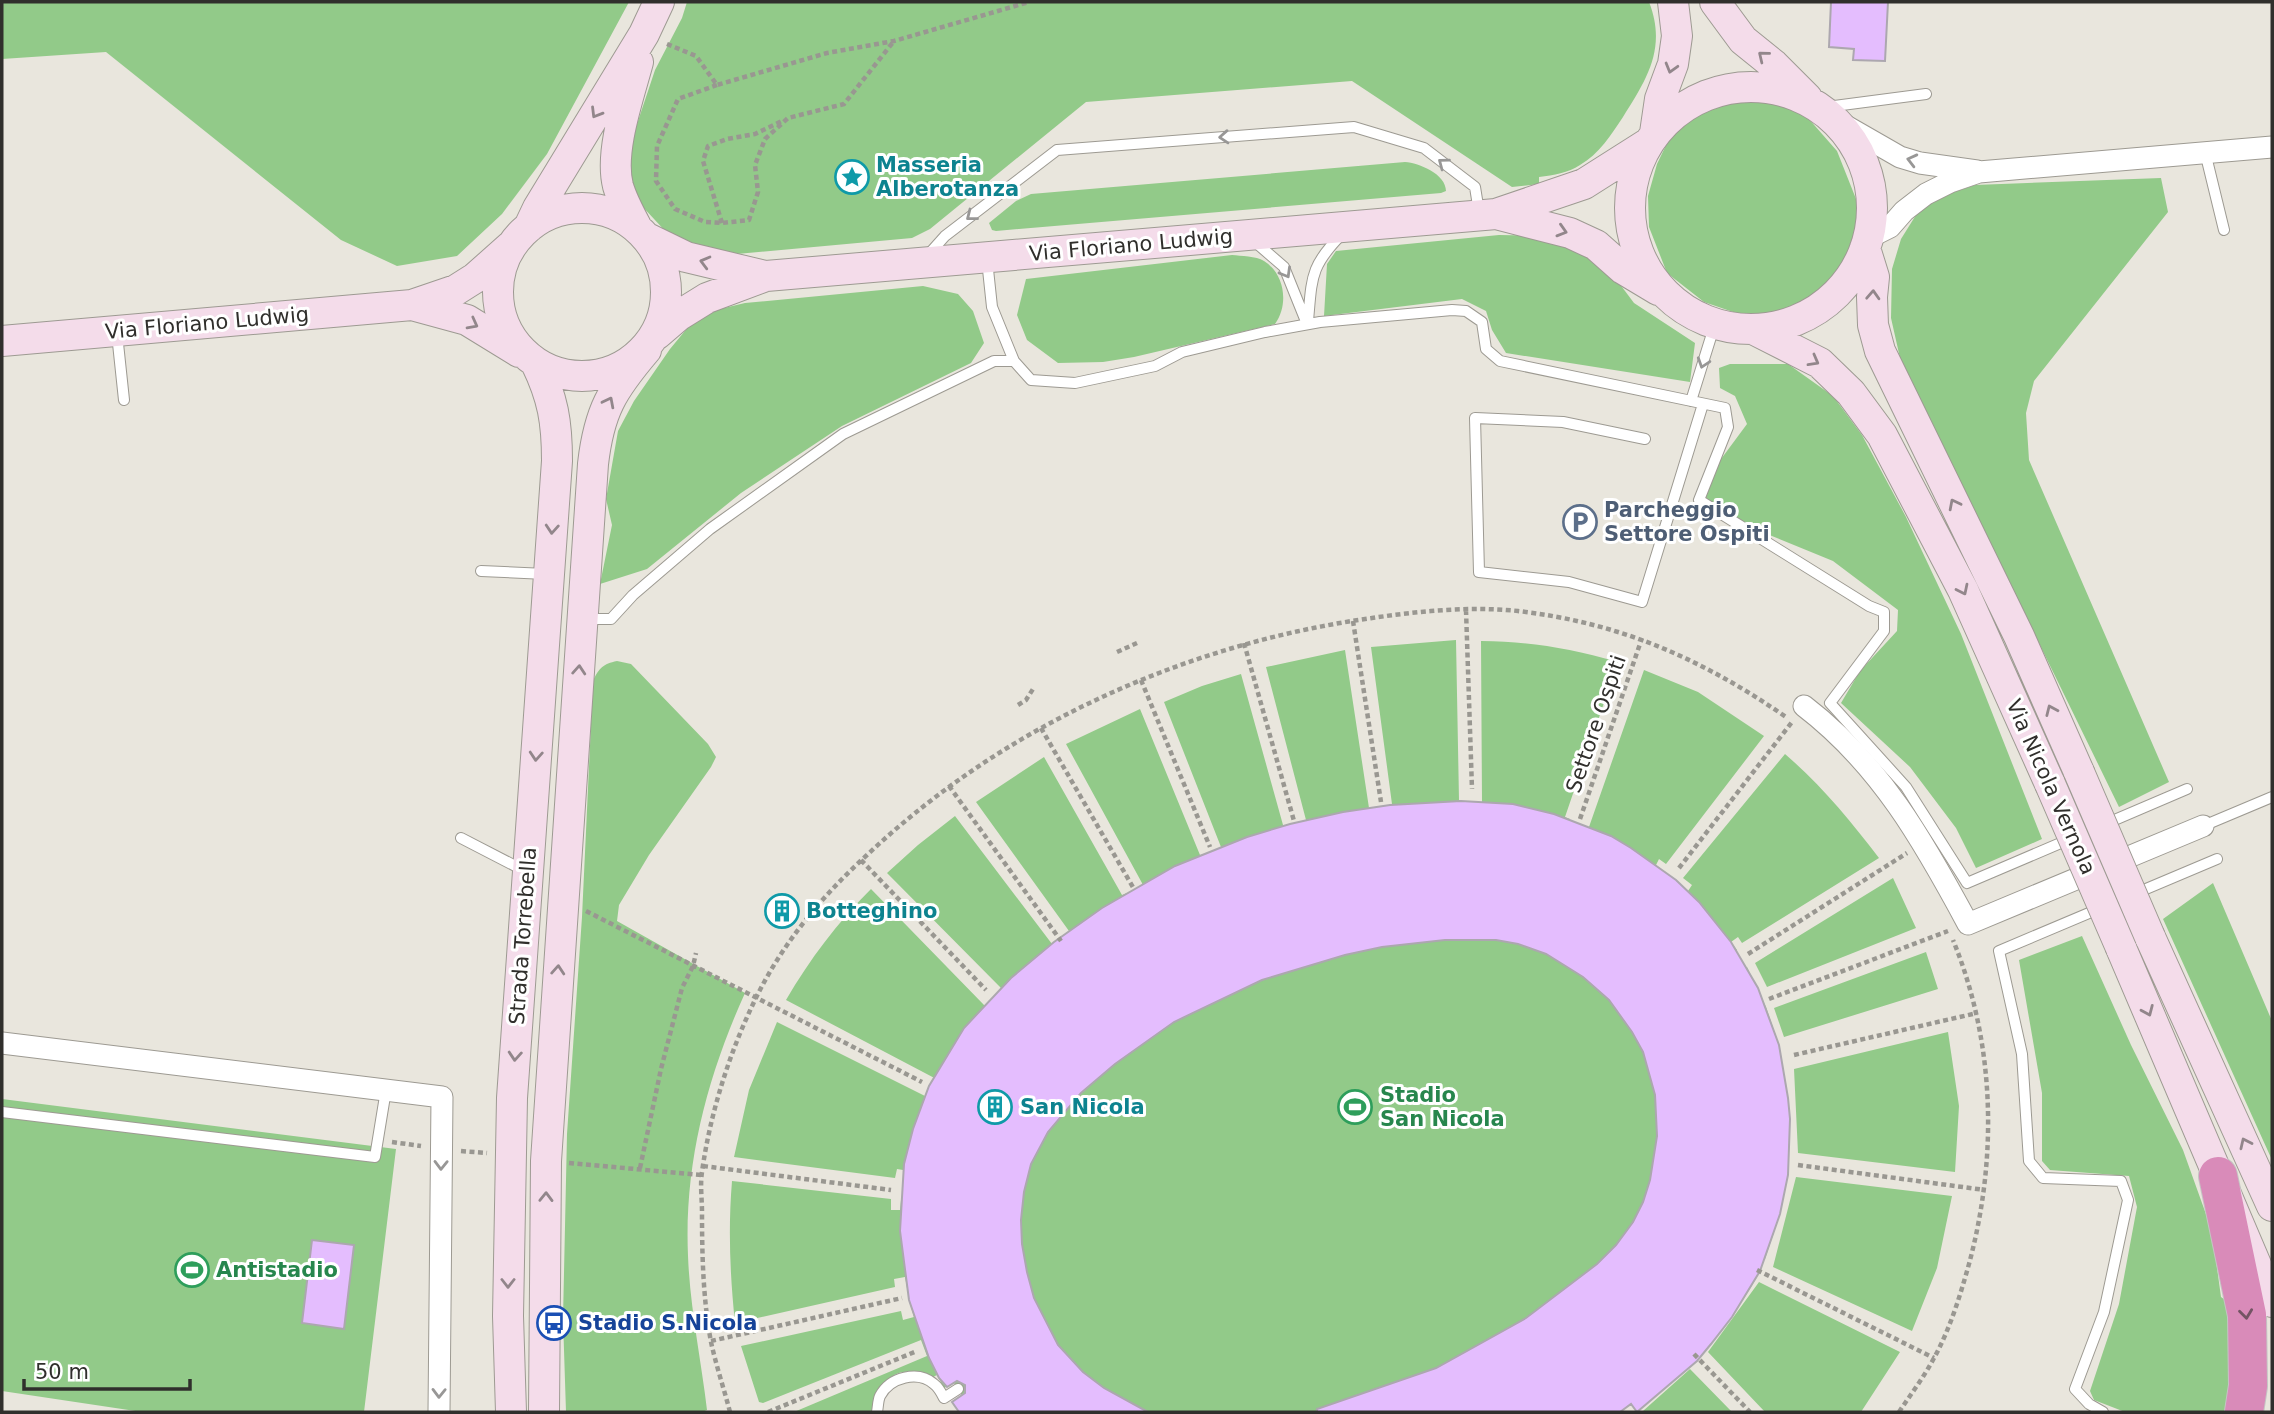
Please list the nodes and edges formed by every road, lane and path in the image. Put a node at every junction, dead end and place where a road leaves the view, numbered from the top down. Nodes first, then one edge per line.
1 (659, 2) edge
2 (1029, 2) edge
3 (1673, 2) edge
4 (1715, 2) edge
5 (644, 34) junction
6 (894, 41) junction
7 (717, 85) junction
8 (1926, 94) dead end
9 (1821, 110) junction
10 (788, 118) junction
11 (1651, 139) junction
12 (2272, 147) edge
13 (2205, 152) junction
14 (1979, 172) junction
15 (1488, 214) junction
16 (722, 223) junction
17 (1349, 226) junction
18 (2224, 230) dead end
19 (642, 232) junction
20 (1246, 235) junction
21 (520, 236) junction
22 (1867, 243) junction
23 (986, 258) junction
24 (920, 263) junction
25 (766, 276) junction
26 (1666, 294) junction
27 (412, 305) junction
28 (1307, 324) junction
29 (1716, 324) junction
30 (1754, 329) junction
31 (117, 331) junction
32 (2, 341) edge
33 (652, 342) junction
34 (532, 360) junction
35 (1014, 361) junction
36 (124, 400) dead end
37 (1691, 401) junction
38 (1703, 404) junction
39 (1645, 439) dead end
40 (481, 571) dead end
41 (549, 575) junction
42 (1466, 610) junction
43 (582, 619) junction
44 (1353, 621) junction
45 (1642, 638) junction
46 (1138, 643) dead end
47 (1244, 643) junction
48 (1117, 652) dead end
49 (1141, 680) junction
50 (1034, 689) dead end
51 (1018, 705) dead end
52 (1798, 714) junction
53 (1041, 728) junction
54 (1802, 730) dead end
55 (949, 786) junction
56 (1472, 789) dead end
57 (2187, 789) dead end
58 (2272, 797) edge
59 (1381, 802) dead end
60 (1580, 819) dead end
61 (1293, 821) dead end
62 (2203, 826) joint
63 (461, 838) dead end
64 (1903, 842) dead end
65 (1210, 847) dead end
66 (1910, 852) junction
67 (2217, 859) dead end
68 (861, 860) junction
69 (1915, 861) dead end
70 (1679, 868) dead end
71 (528, 873) junction
72 (1134, 889) dead end
73 (563, 901) junction
74 (1945, 920) dead end
75 (1949, 930) junction
76 (1061, 941) dead end
77 (696, 953) dead end
78 (1748, 954) dead end
79 (693, 966) junction
80 (986, 990) dead end
81 (755, 998) junction
82 (1769, 999) dead end
83 (1977, 1013) junction
84 (2, 1043) edge
85 (1794, 1055) dead end
86 (922, 1082) dead end
87 (386, 1090) junction
88 (2, 1112) edge
89 (1798, 1165) dead end
90 (703, 1166) junction
91 (640, 1168) dead end
92 (2218, 1176) junction
93 (2265, 1185) edge
94 (891, 1190) dead end
95 (1985, 1190) junction
96 (2272, 1206) edge
97 (1757, 1270) dead end
98 (902, 1298) dead end
99 (2272, 1302) edge
100 (711, 1341) junction
101 (918, 1351) dead end
102 (1694, 1354) dead end
103 (1934, 1358) junction
104 (958, 1389) dead end
105 (439, 1412) edge
106 (511, 1412) edge
107 (544, 1412) edge
108 (730, 1412) edge
109 (768, 1412) edge
110 (877, 1412) edge
111 (1750, 1412) edge
112 (1899, 1412) edge
113 (2103, 1412) edge
114 (2244, 1412) edge

1 - 5 main road
2 - 6 path
3 -> 11 main road
9 -> 4 main road
5 - 7 path
5 - 19 main road
5 -> 21 main road
6 - 7 path
6 - 10 path
7 - 16 path
8 - 9 lane
9 - 11 main road
14 -> 9 street
9 - 22 main road
10 - 16 path
10 - 16 path
11 - 15 main road
11 - 26 main road
12 - 13 street
13 - 14 street
13 - 18 lane
14 - 22 street
15 - 17 main road, Via Floriano Ludwig
15 -> 24 lane
15 -> 26 main road
17 - 20 main road, Via Floriano Ludwig
17 - 28 lane
19 - 21 main road
25 -> 19 main road
19 - 33 main road
20 - 23 main road, Via Floriano Ludwig
20 -> 28 lane
21 - 27 main road
21 - 34 main road
22 - 30 main road
93 -> 22 main road, Via Nicola Vernola, bridge
23 - 24 main road, Via Floriano Ludwig
23 - 35 lane
24 - 25 main road, Via Floriano Ludwig
25 - 33 main road
26 - 29 main road
27 - 31 main road, Via Floriano Ludwig
27 -> 34 main road
28 - 35 lane
28 - 37 lane
29 - 30 main road
29 -> 37 lane
30 -> 92 main road, Via Nicola Vernola, bridge
31 - 32 main road, Via Floriano Ludwig
31 - 36 lane
33 - 34 main road
43 -> 33 main road, Strada Torrebella
34 -> 41 main road, Strada Torrebella
35 - 43 lane
37 - 38 lane
38 - 39 lane
38 - 57 lane
40 - 41 lane
41 -> 71 main road, Strada Torrebella
42 - 44 path
42 - 45 path
42 - 56 path
73 -> 43 main road, Strada Torrebella
44 - 47 path
44 - 59 path
45 - 52 path
45 - 60 path, Settore Ospiti
46 - 48 path
47 - 49 path
47 - 61 path
49 - 53 path
49 - 65 path
50 - 51 path
52 - 54 path
52 - 62 street
52 - 70 path
53 - 55 path
53 - 72 path
55 - 68 path
55 - 76 path
58 - 62 lane
63 - 71 lane
64 - 66 path
66 - 69 path
66 - 78 path
67 - 113 lane
68 - 80 path
68 - 81 path
71 -> 106 main road, Strada Torrebella
73 - 79 path
107 -> 73 main road, Strada Torrebella
74 - 75 path
75 - 82 path
75 - 83 path
77 - 79 path
79 - 81 path
79 - 91 path
81 - 86 path
81 - 90 path
83 - 85 path
83 - 95 path
84 - 87 street
87 - 88 lane
87 -> 105 street
89 - 95 path
90 - 94 path
90 - 100 path
92 - 99 main road, Via Nicola Vernola
92 -> 114 highway
93 - 96 main road, Via Nicola Vernola
95 - 103 path
97 - 103 path
98 - 100 path
100 - 108 path
101 - 109 path
102 - 111 path
103 - 112 path
104 - 110 lane

